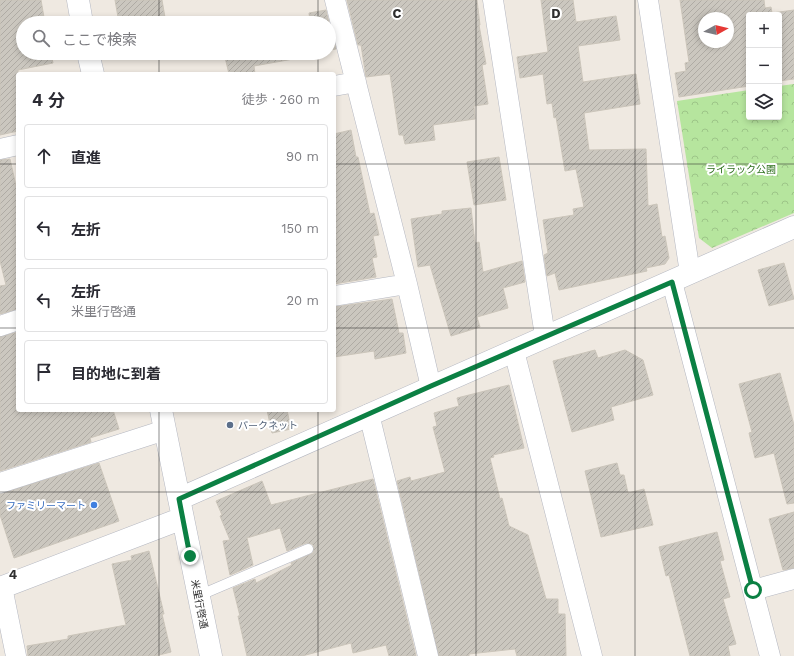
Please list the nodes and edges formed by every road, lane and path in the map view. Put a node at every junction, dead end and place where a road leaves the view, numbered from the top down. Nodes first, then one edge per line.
1 (78, 0) edge
2 (335, 0) edge
3 (493, 0) edge
4 (648, 0) edge
5 (81, 16) edge
6 (90, 60) edge
7 (93, 72) edge
8 (356, 82) junction
9 (336, 86) edge
10 (16, 145) edge
11 (0, 149) edge
12 (794, 227) edge
13 (681, 278) junction
14 (407, 284) junction
15 (336, 296) edge
16 (16, 321) edge
17 (0, 326) edge
18 (545, 336) junction
19 (514, 351) junction
20 (431, 386) junction
21 (369, 414) junction
22 (163, 420) edge
23 (0, 483) edge
24 (181, 508) junction
25 (308, 549) dead end
26 (794, 579) edge
27 (1, 587) edge
28 (753, 590) junction
29 (198, 596) junction
30 (16, 656) edge
31 (211, 656) edge
32 (428, 656) edge
33 (592, 656) edge
34 (770, 656) edge

1 - 5 street
2 - 8 street
3 - 18 street
4 - 13 street
6 - 7 street
8 - 9 street
8 - 14 street
10 - 11 street
12 - 13 street
13 - 18 street
13 - 28 street
14 - 15 street
14 - 20 street
16 - 17 street
18 - 19 street
19 - 20 street
19 - 33 street
20 - 21 street
21 - 24 street
21 - 32 street
22 - 23 street
22 - 24 street, 米里行啓通
24 - 27 street
24 - 29 street, 米里行啓通
25 - 29 lane
26 - 28 street
27 - 30 street
28 - 34 street
29 - 31 street, 米里行啓通

